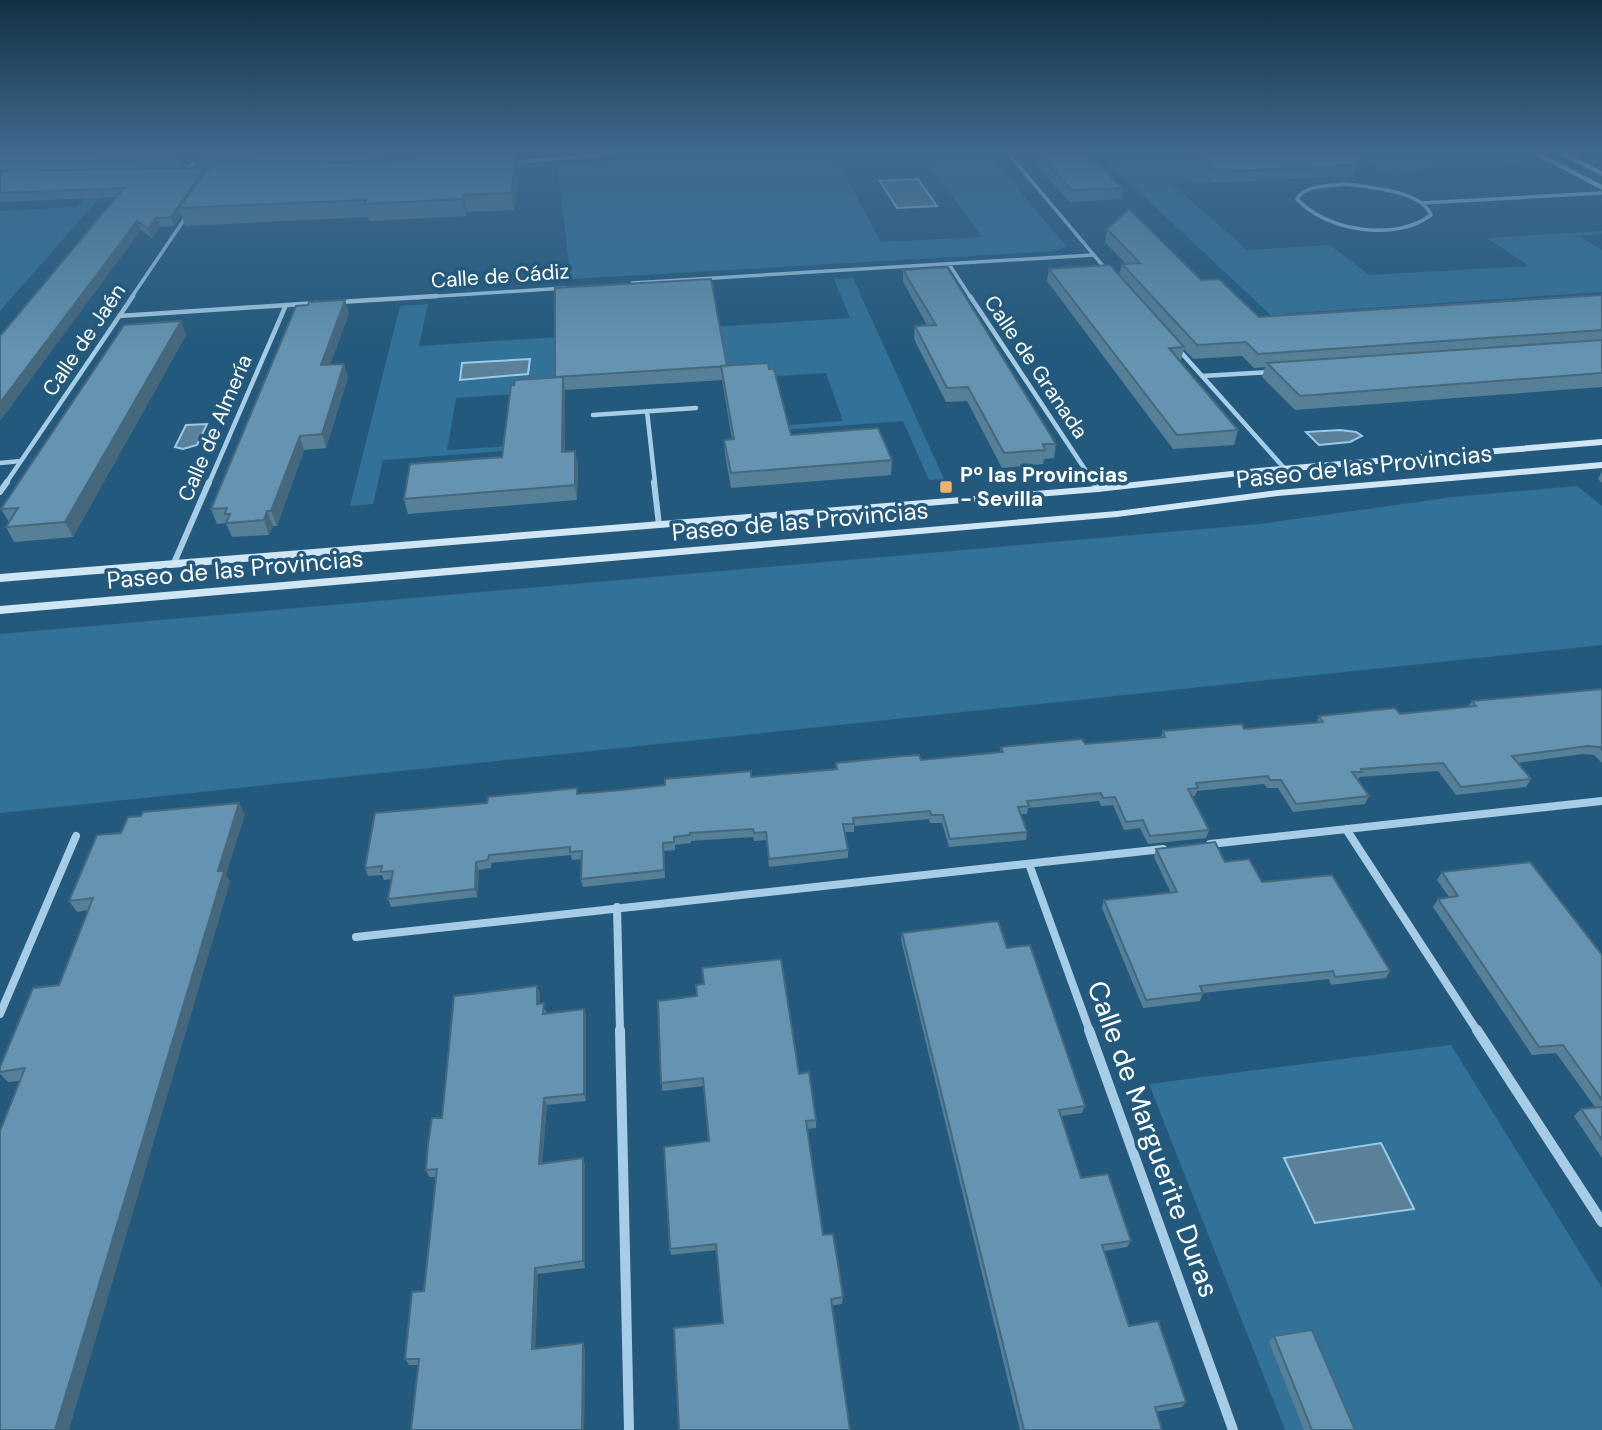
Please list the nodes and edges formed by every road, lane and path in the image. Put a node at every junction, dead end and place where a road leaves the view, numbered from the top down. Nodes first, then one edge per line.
1 (184, 220) edge
2 (1064, 220) edge
3 (1327, 220) edge
4 (1428, 220) edge
5 (1093, 254) junction
6 (948, 264) junction
7 (1111, 275) edge
8 (624, 284) edge
9 (569, 288) edge
10 (335, 302) edge
11 (322, 303) edge
12 (286, 305) junction
13 (119, 316) junction
14 (1174, 346) edge
15 (1284, 371) edge
16 (1202, 376) junction
17 (696, 408) dead end
18 (647, 411) junction
19 (593, 415) dead end
20 (1602, 442) edge
21 (21, 461) junction
22 (0, 463) edge
23 (1602, 465) edge
24 (1285, 469) junction
25 (1098, 489) junction
26 (0, 492) edge
27 (659, 525) junction
28 (174, 563) junction
29 (0, 578) edge
30 (0, 610) edge
31 (1602, 801) edge
32 (1346, 829) junction
33 (76, 836) dead end
34 (1203, 845) edge
35 (1177, 848) edge
36 (1029, 864) junction
37 (617, 907) junction
38 (356, 937) dead end
39 (3, 999) edge
40 (0, 1014) edge
41 (1602, 1222) edge
42 (629, 1430) edge
43 (1233, 1430) edge

1 - 13 street, Calle de Jaén
2 - 5 street
3 - 4 street
5 - 6 street
5 - 7 street
6 - 8 street
6 - 25 street, Calle de Granada
9 - 10 street, Calle de Cádiz
11 - 12 street
12 - 13 street
12 - 28 street, Calle de Almería
13 - 21 street, Calle de Jaén
14 - 16 street
15 - 16 street
16 - 24 street
17 - 18 street
18 - 19 street
18 - 27 street, Paseo de las Provincias
20 - 24 street, Paseo de las Provincias
21 - 22 street
21 - 26 street, Calle de Jaén
23 - 30 street, Paseo de las Provincias
24 - 25 street, Paseo de las Provincias
25 - 27 street, Paseo de las Provincias
27 - 28 street, Paseo de las Provincias
28 - 29 street, Paseo de las Provincias
31 - 32 street
32 - 34 street
32 - 41 street
33 - 39 street
35 - 36 street
36 - 37 street
36 - 43 street, Calle de Marguerite Duras
37 - 38 street
37 - 42 street
39 - 40 street

